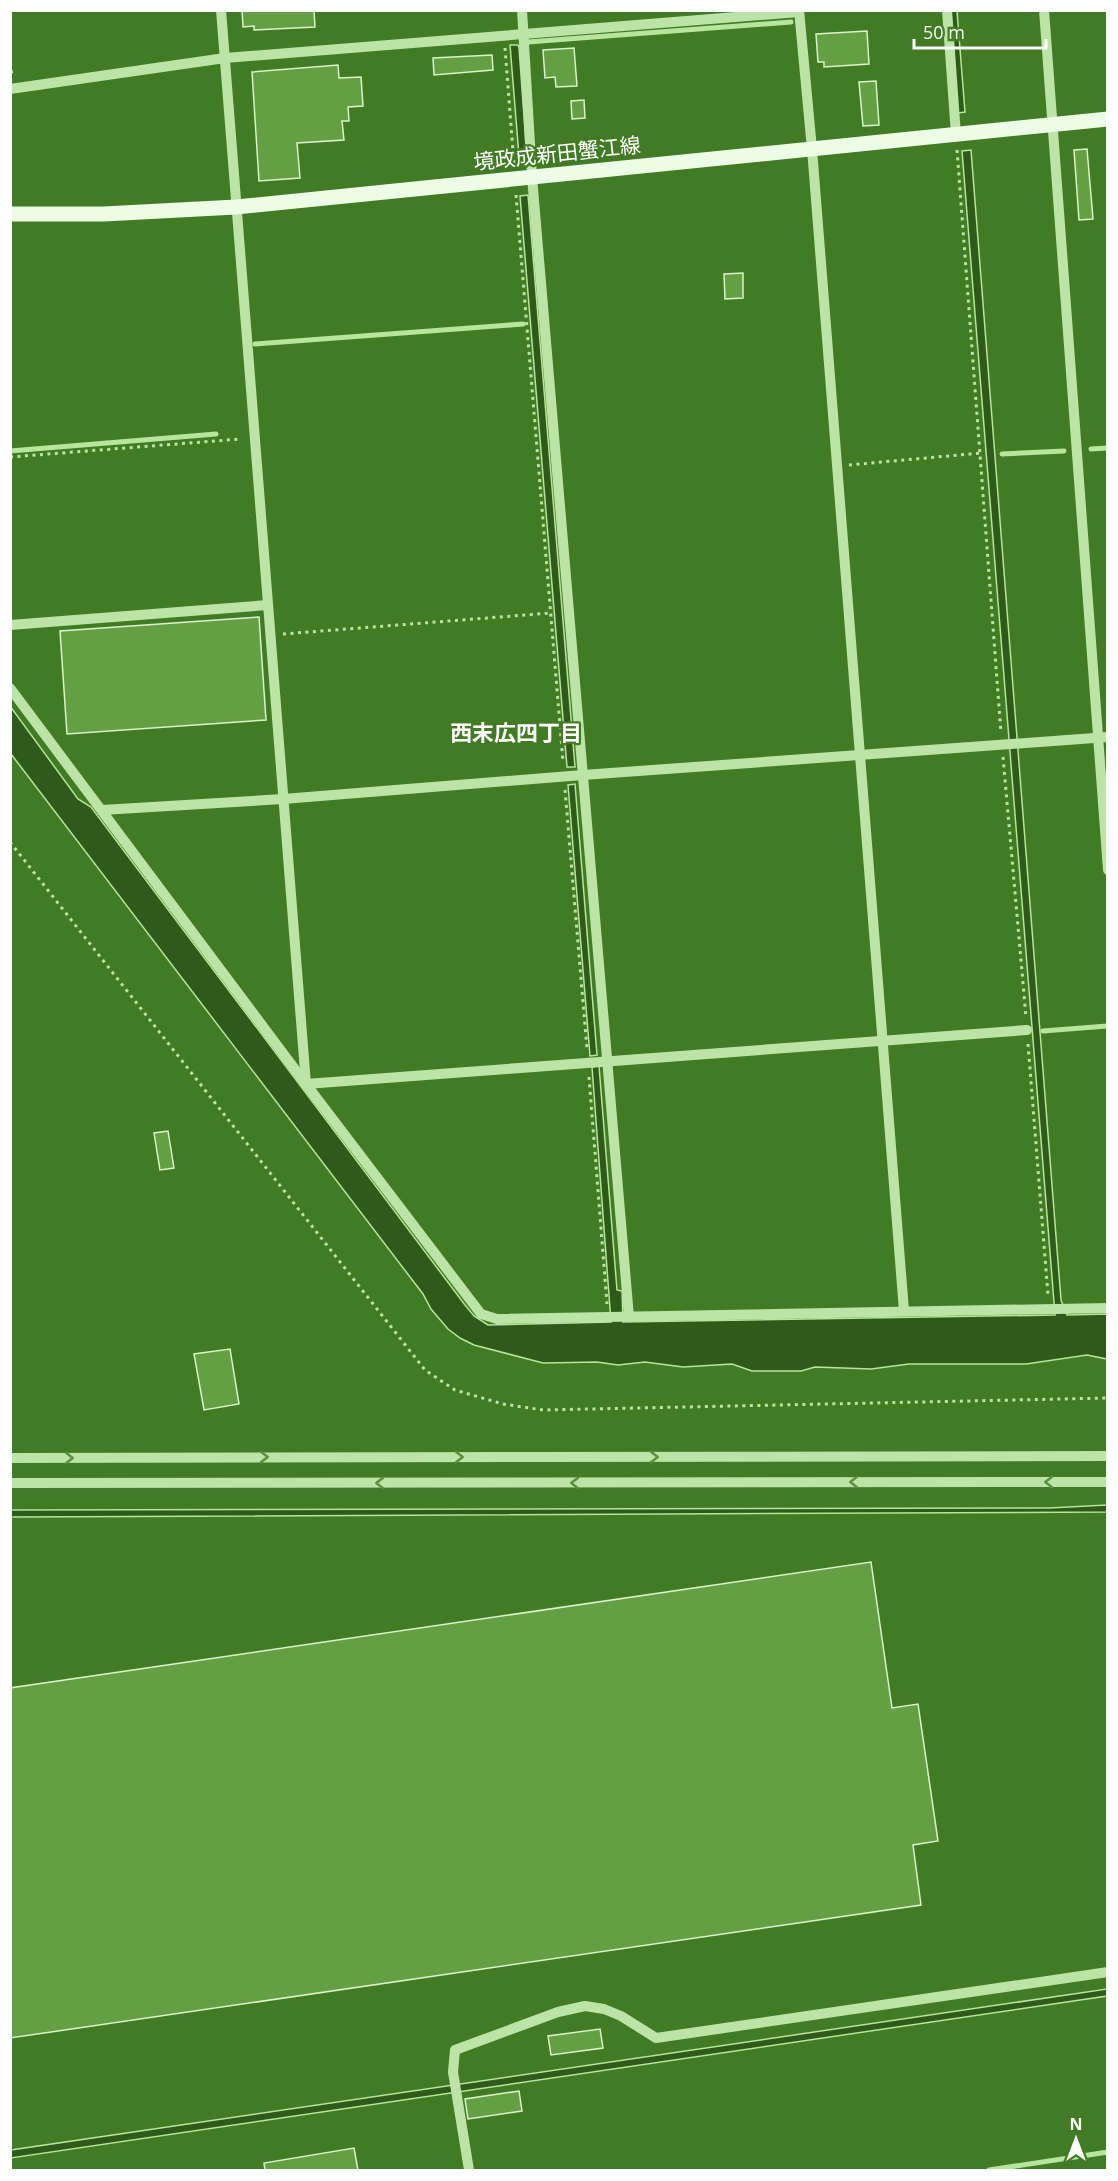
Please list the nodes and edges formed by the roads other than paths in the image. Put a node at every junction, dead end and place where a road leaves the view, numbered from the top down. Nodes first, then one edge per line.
1 (221, 10) edge
2 (522, 10) edge
3 (947, 10) edge
4 (1044, 10) edge
5 (799, 11) edge
6 (524, 33) junction
7 (225, 58) junction
8 (10, 89) edge
9 (1107, 119) edge
10 (1053, 125) junction
11 (956, 135) junction
12 (812, 149) junction
13 (532, 177) junction
14 (236, 207) junction
15 (10, 214) edge
16 (268, 605) junction
17 (10, 625) edge
18 (10, 688) edge
19 (1102, 738) edge
20 (859, 755) junction
21 (583, 775) junction
22 (283, 799) junction
23 (102, 810) junction
24 (1107, 870) edge
25 (1027, 1030) road end
26 (882, 1040) junction
27 (607, 1060) junction
28 (306, 1083) junction
29 (1107, 1308) edge
30 (904, 1311) junction
31 (626, 1317) junction
32 (1107, 1456) edge
33 (10, 1458) edge
34 (1107, 1482) edge
35 (10, 1483) edge
36 (1107, 1972) edge
37 (469, 2170) edge

1 - 7 street
2 - 6 street
3 - 11 street
4 - 10 street
5 - 6 street
5 - 12 street
6 - 7 street
6 - 13 street
7 - 8 street
7 - 14 street
9 - 10 main road, 境政成新田蟹江線
10 - 11 main road, 境政成新田蟹江線
10 - 19 street
11 - 12 main road, 境政成新田蟹江線
12 - 13 main road, 境政成新田蟹江線
12 - 20 street
13 - 14 main road, 境政成新田蟹江線
13 - 21 street
14 - 15 main road, 境政成新田蟹江線
14 - 16 street
16 - 17 street
16 - 22 street
18 - 23 street
19 - 20 street
19 - 24 street
20 - 21 street
20 - 26 street
21 - 22 street
21 - 27 street
22 - 23 street
22 - 28 street
23 - 28 street
25 - 26 street
26 - 27 street
26 - 30 street
27 - 28 street
27 - 31 street
28 - 31 street
29 - 30 street
30 - 31 street
33 -> 32 street
34 -> 35 street
36 - 37 street

